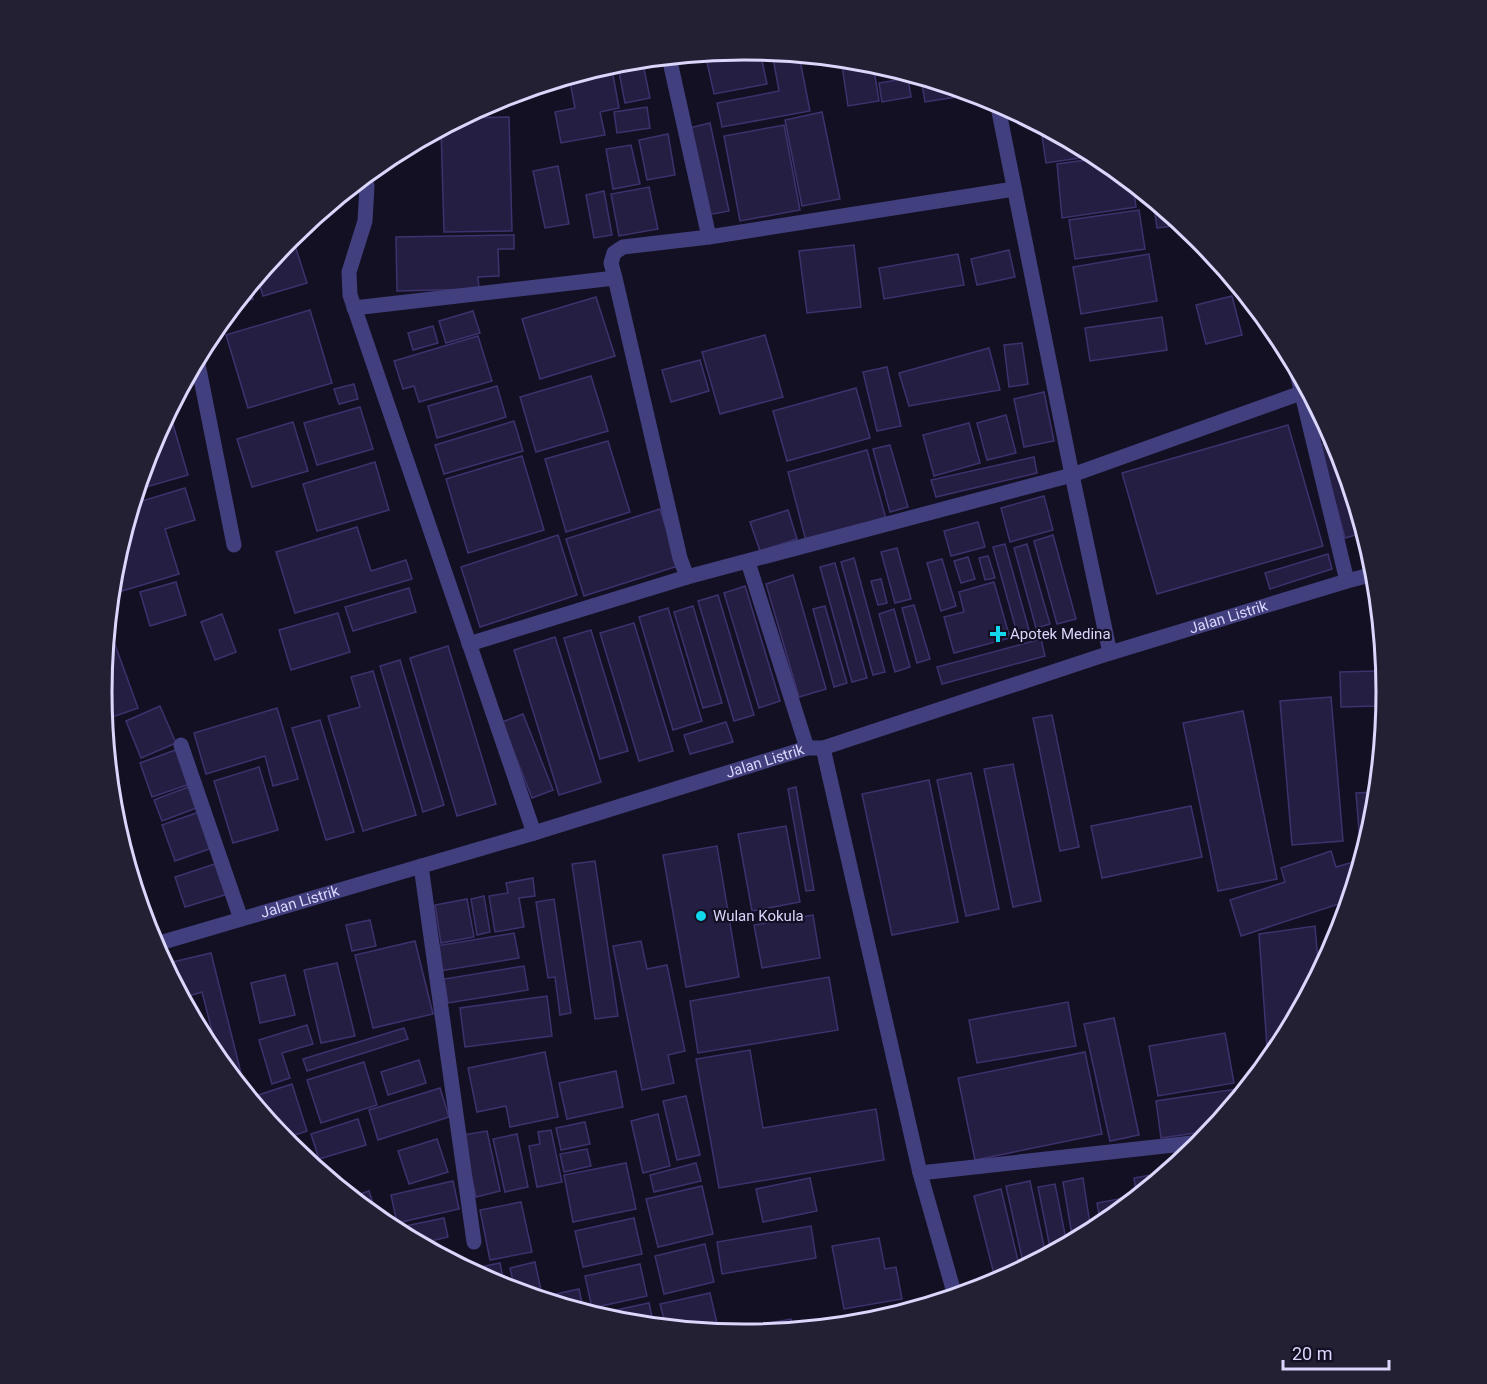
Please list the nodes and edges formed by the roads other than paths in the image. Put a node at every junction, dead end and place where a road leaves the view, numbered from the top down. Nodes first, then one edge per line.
1 (671, 64) edge
2 (999, 114) edge
3 (367, 185) edge
4 (1014, 189) junction
5 (709, 237) junction
6 (615, 278) junction
7 (354, 308) junction
8 (199, 371) edge
9 (1301, 393) edge
10 (1302, 397) edge
11 (1072, 475) junction
12 (234, 545) dead end
13 (748, 562) junction
14 (687, 577) junction
15 (1364, 577) edge
16 (1347, 581) junction
17 (469, 644) junction
18 (1110, 653) junction
19 (181, 745) dead end
20 (815, 748) junction
21 (534, 833) junction
22 (421, 866) junction
23 (241, 919) junction
24 (164, 942) edge
25 (1185, 1144) edge
26 (920, 1173) junction
27 (474, 1242) dead end
28 (952, 1288) edge

1 - 5 street
2 - 4 street
3 - 7 street
4 - 5 street
4 - 11 street
5 - 6 street
6 - 7 street
6 - 14 street
7 - 17 street
8 - 12 street
9 - 11 street
10 - 16 street
11 - 13 street
11 - 18 street
13 - 14 street
13 - 20 street
14 - 17 street
15 - 16 street, Jalan Listrik
16 - 18 street, Jalan Listrik
17 - 21 street
18 - 20 street, Jalan Listrik
19 - 23 street
20 - 21 street, Jalan Listrik
20 - 26 street
21 - 22 street, Jalan Listrik
22 - 23 street, Jalan Listrik
22 - 27 street
23 - 24 street, Jalan Listrik
25 - 26 street
26 - 28 street

